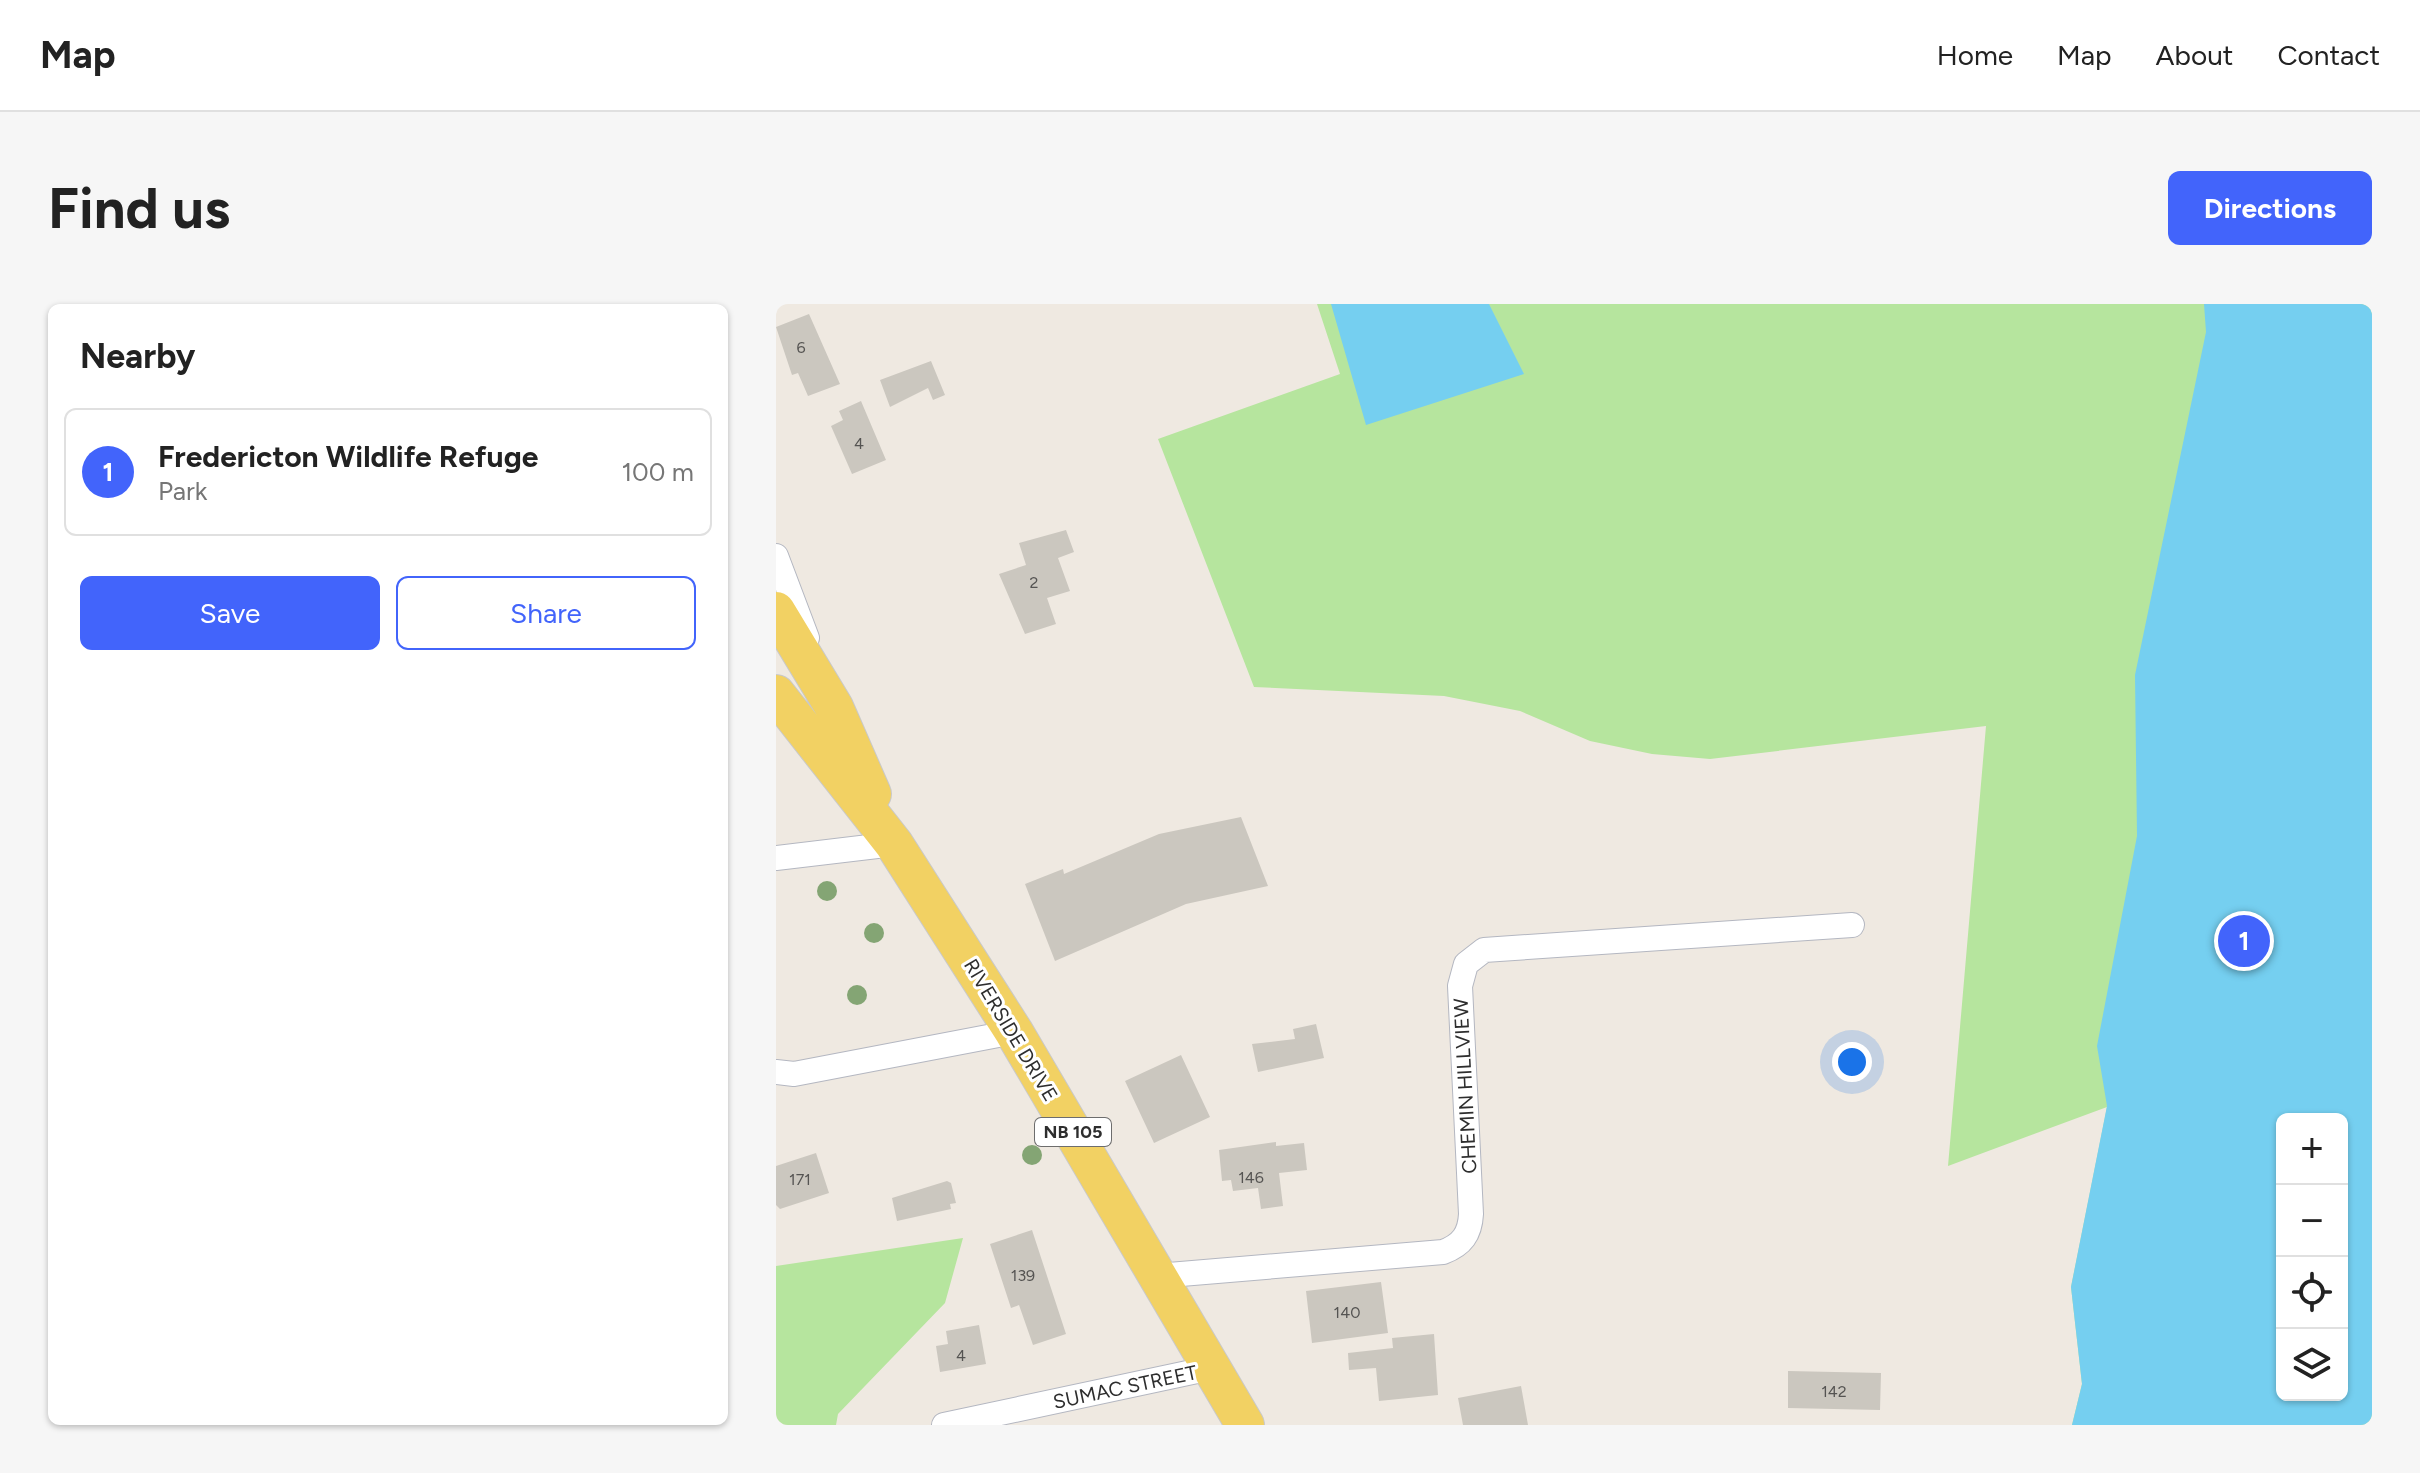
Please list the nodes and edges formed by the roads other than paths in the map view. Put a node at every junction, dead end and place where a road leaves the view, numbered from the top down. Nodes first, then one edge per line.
1 (776, 556) edge
2 (776, 611) edge
3 (776, 694) edge
4 (834, 707) junction
5 (894, 844) junction
6 (776, 858) edge
7 (1852, 925) dead end
8 (1014, 1032) junction
9 (785, 1073) edge
10 (776, 1092) edge
11 (1157, 1276) junction
12 (1211, 1368) junction
13 (944, 1425) edge
14 (1245, 1425) edge

1 - 4 street
2 - 4 main road, RIVERSIDE DRIVE / NB 105
3 - 5 main road, RIVERSIDE DRIVE / NB 105
4 - 5 main road, RIVERSIDE DRIVE / NB 105
5 - 6 street
5 - 8 main road, RIVERSIDE DRIVE / NB 105
7 - 11 street, CHEMIN HILLVIEW
8 - 9 street
8 - 11 main road, RIVERSIDE DRIVE / NB 105
9 - 10 street
11 - 12 main road, RIVERSIDE DRIVE / NB 105
12 - 13 street, SUMAC STREET
12 - 14 main road, RIVERSIDE DRIVE / NB 105

